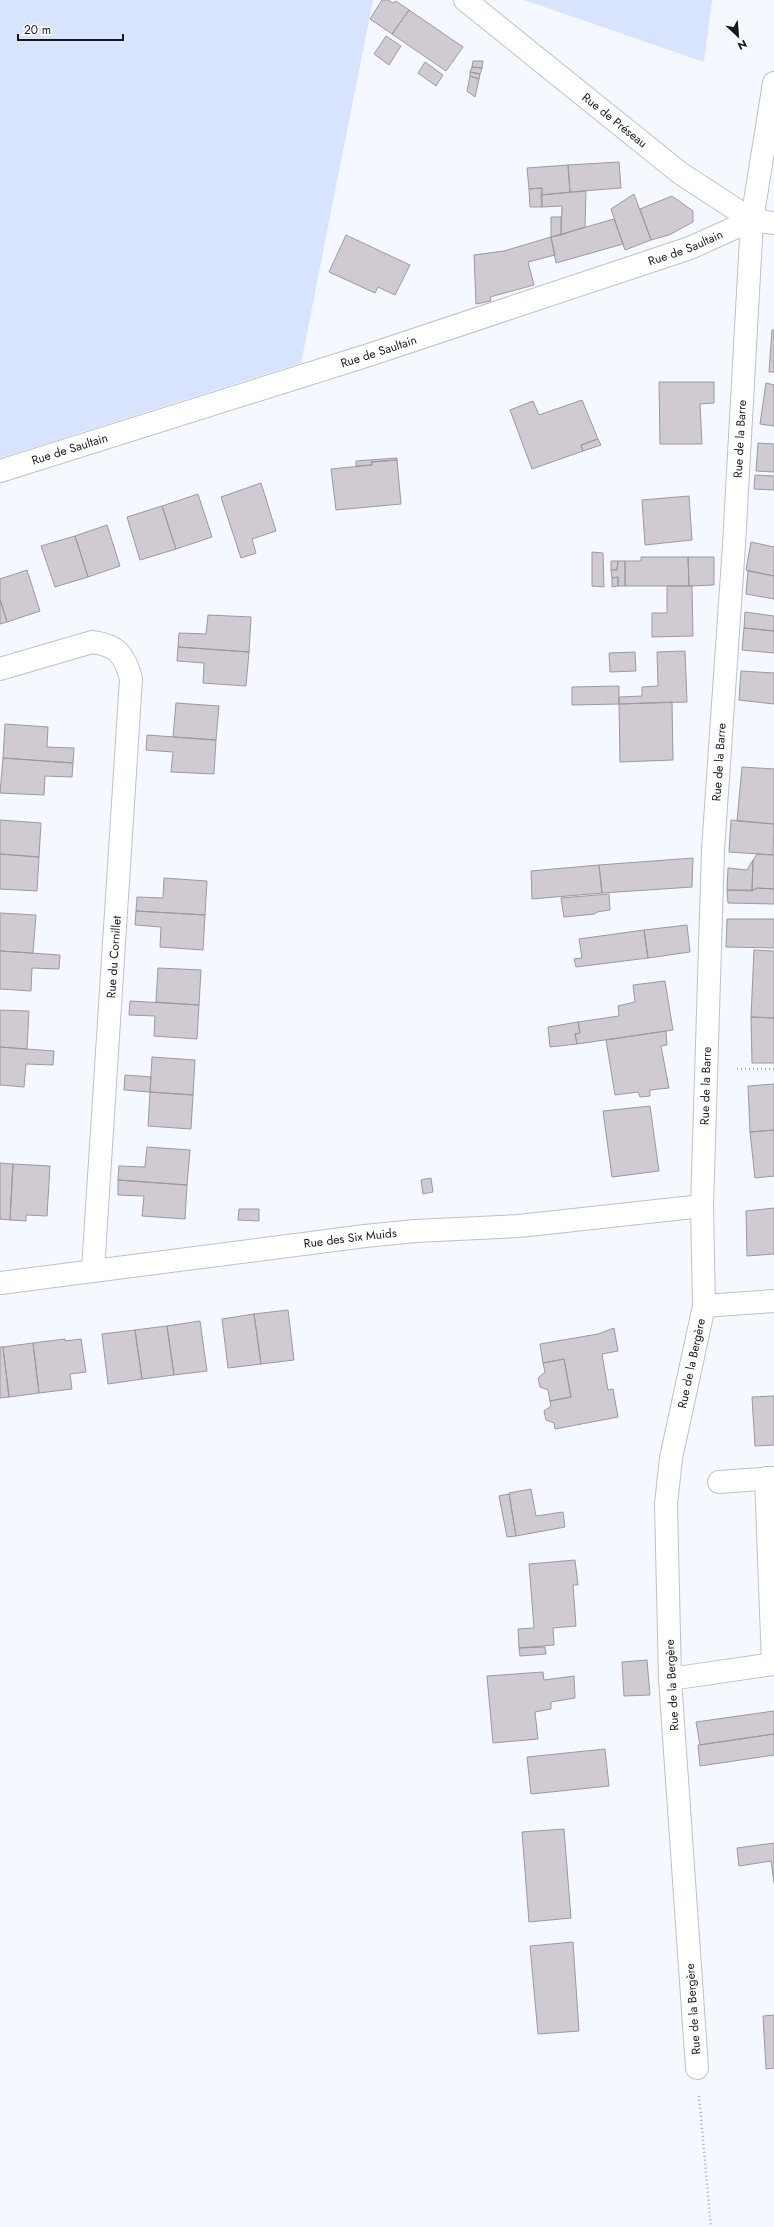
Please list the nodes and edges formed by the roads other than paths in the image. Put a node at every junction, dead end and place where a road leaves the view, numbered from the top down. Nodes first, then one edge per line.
1 (465, 0) edge
2 (774, 83) edge
3 (752, 220) junction
4 (774, 223) edge
5 (0, 471) edge
6 (0, 669) edge
7 (702, 1206) junction
8 (93, 1270) junction
9 (0, 1282) edge
10 (774, 1301) edge
11 (704, 1306) junction
12 (770, 1478) edge
13 (719, 1482) dead end
14 (670, 1679) junction
15 (697, 2068) road end

1 - 3 street, Rue de Préseau
2 - 3 street, Rue de la Barre
3 - 4 street, Rue de Préseau
3 - 5 street, Rue de Saultain
3 - 7 street, Rue de la Barre
6 - 8 street, Rue du Cornillet
7 - 8 street, Rue des Six Muids
7 - 11 street, Rue de la Barre
8 - 9 street, Rue des Six Muids
10 - 11 street
11 - 14 street, Rue de la Bergère
12 - 13 street
12 - 14 street
14 - 15 street, Rue de la Bergère

